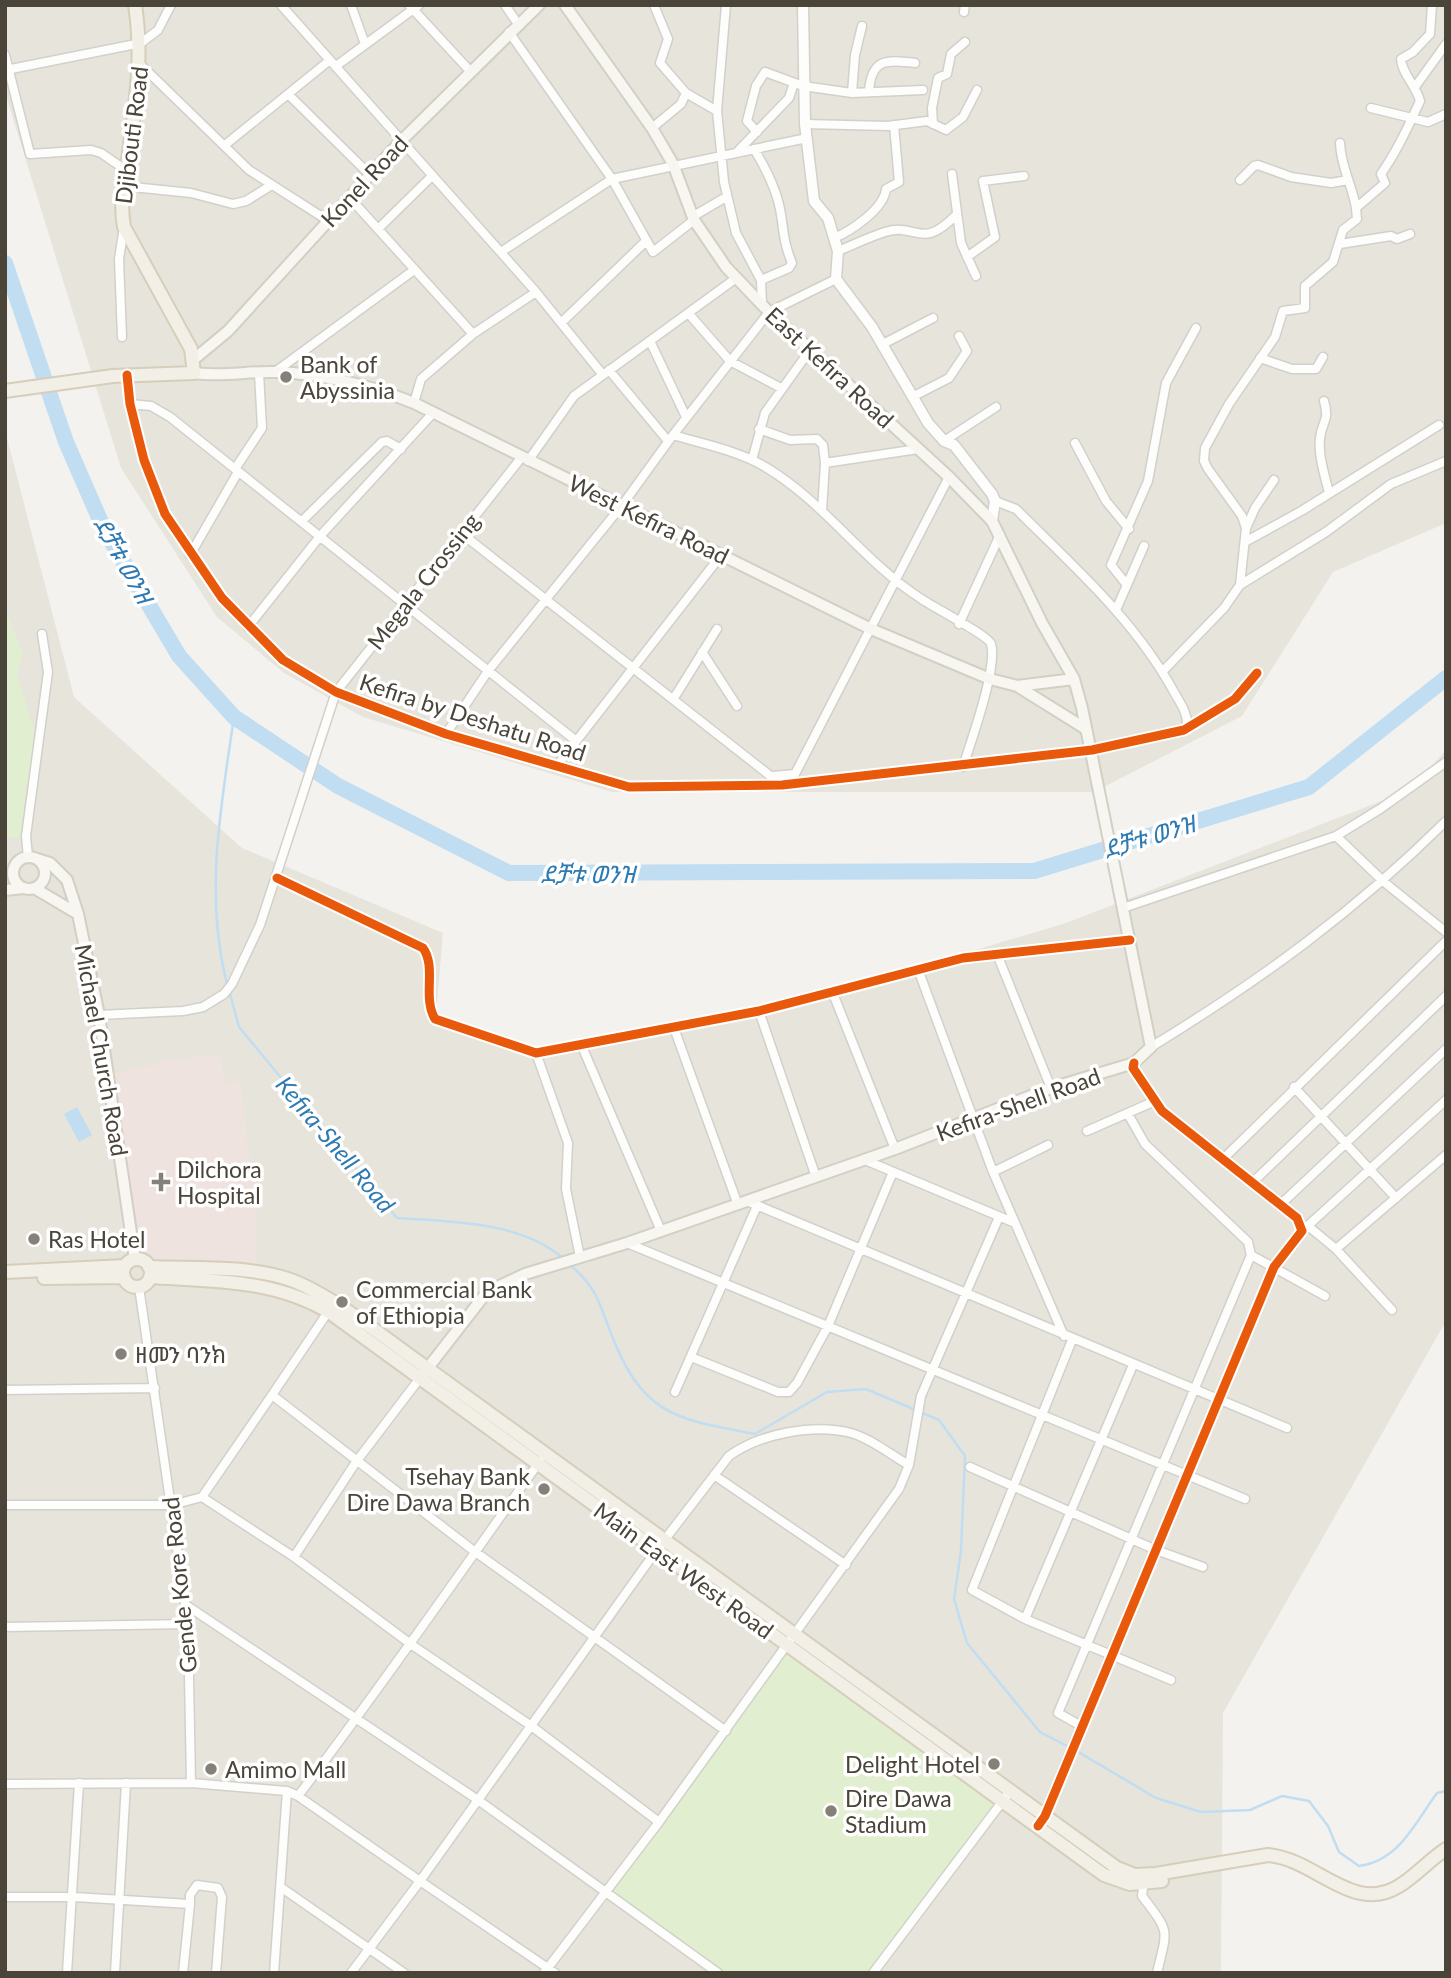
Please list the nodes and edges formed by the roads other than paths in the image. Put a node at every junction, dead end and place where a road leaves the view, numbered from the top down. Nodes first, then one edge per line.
1 (135, 5) edge
2 (171, 5) edge
3 (281, 5) edge
4 (351, 5) edge
5 (505, 5) edge
6 (538, 5) edge
7 (565, 5) edge
8 (654, 5) edge
9 (726, 5) edge
10 (803, 5) edge
11 (1432, 5) edge
12 (413, 7) edge
13 (519, 24) junction
14 (862, 26) dead end
15 (509, 32) junction
16 (965, 42) dead end
17 (141, 43) junction
18 (365, 44) junction
19 (1446, 44) edge
20 (5, 55) edge
21 (915, 62) dead end
22 (333, 63) junction
23 (141, 65) junction
24 (11, 69) junction
25 (470, 71) junction
26 (799, 85) junction
27 (1415, 87) junction
28 (923, 90) dead end
29 (977, 90) dead end
30 (869, 92) junction
31 (687, 93) junction
32 (852, 93) junction
33 (288, 94) junction
34 (1371, 108) dead end
35 (717, 111) junction
36 (1446, 114) edge
37 (1410, 119) junction
38 (805, 124) junction
39 (933, 124) junction
40 (894, 125) junction
41 (652, 128) junction
42 (757, 132) junction
43 (807, 138) junction
44 (400, 142) junction
45 (1340, 143) dead end
46 (225, 145) junction
47 (754, 149) junction
48 (738, 150) junction
49 (722, 154) junction
50 (673, 164) junction
51 (127, 170) junction
52 (952, 174) dead end
53 (370, 175) junction
54 (432, 176) junction
55 (1024, 176) dead end
56 (612, 179) junction
57 (1240, 180) dead end
58 (1348, 180) junction
59 (123, 186) junction
60 (270, 186) junction
61 (349, 197) junction
62 (726, 197) junction
63 (1356, 208) junction
64 (957, 214) junction
65 (693, 219) junction
66 (327, 220) junction
67 (124, 227) junction
68 (378, 229) junction
69 (1410, 234) dead end
70 (834, 238) junction
71 (646, 242) junction
72 (1340, 244) junction
73 (838, 251) junction
74 (501, 252) junction
75 (967, 257) junction
76 (414, 270) junction
77 (976, 276) dead end
78 (735, 279) junction
79 (761, 279) junction
80 (836, 279) junction
81 (536, 292) junction
82 (765, 308) junction
83 (689, 314) junction
84 (933, 318) dead end
85 (561, 323) junction
86 (1196, 328) dead end
87 (473, 334) junction
88 (959, 336) dead end
89 (122, 337) dead end
90 (650, 341) junction
91 (883, 344) junction
92 (810, 350) junction
93 (1323, 357) dead end
94 (1260, 358) junction
95 (730, 361) junction
96 (194, 367) junction
97 (275, 372) junction
98 (606, 372) junction
99 (259, 373) junction
100 (127, 375) junction
101 (781, 388) junction
102 (8, 391) edge
103 (914, 396) junction
104 (1324, 401) dead end
105 (414, 403) junction
106 (130, 404) junction
107 (996, 407) dead end
108 (433, 413) junction
109 (686, 417) junction
110 (1439, 425) dead end
111 (759, 429) junction
112 (670, 438) junction
113 (944, 441) junction
114 (1075, 443) dead end
115 (401, 449) junction
116 (918, 449) junction
117 (524, 459) junction
118 (752, 460) junction
119 (1446, 461) edge
120 (825, 463) junction
121 (237, 471) junction
122 (949, 477) junction
123 (1274, 480) dead end
124 (1329, 493) junction
125 (995, 501) junction
126 (623, 504) junction
127 (822, 511) junction
128 (302, 521) junction
129 (992, 521) junction
130 (1247, 528) junction
131 (1129, 529) junction
132 (461, 533) junction
133 (321, 535) junction
134 (1000, 535) junction
135 (1245, 542) junction
136 (1144, 546) dead end
137 (722, 554) junction
138 (190, 555) junction
139 (893, 581) junction
140 (1127, 585) junction
141 (1241, 585) junction
142 (546, 599) junction
143 (404, 603) junction
144 (1116, 610) junction
145 (959, 624) junction
146 (247, 627) junction
147 (717, 629) dead end
148 (872, 629) junction
149 (42, 634) dead end
150 (702, 652) junction
151 (636, 668) junction
152 (488, 671) junction
153 (1163, 671) junction
154 (1257, 673) dead end
155 (990, 678) junction
156 (1074, 679) junction
157 (1017, 686) junction
158 (336, 692) junction
159 (674, 698) junction
160 (737, 706) dead end
161 (1187, 726) junction
162 (1086, 729) junction
163 (446, 734) junction
164 (575, 740) junction
165 (1092, 750) junction
166 (1446, 762) edge
167 (556, 767) junction
168 (963, 767) junction
169 (773, 776) junction
170 (782, 785) junction
171 (1446, 821) edge
172 (1336, 836) junction
173 (29, 858) junction
174 (5, 862) edge
175 (277, 878) junction
176 (1384, 882) junction
177 (29, 888) junction
178 (5, 890) edge
179 (1123, 908) junction
180 (78, 914) junction
181 (1446, 932) edge
182 (1129, 940) junction
183 (1446, 941) edge
184 (997, 954) junction
185 (919, 972) junction
186 (832, 991) junction
187 (1446, 996) edge
188 (759, 1011) junction
189 (99, 1015) junction
190 (674, 1028) junction
191 (581, 1044) junction
192 (1151, 1047) junction
193 (1446, 1049) edge
194 (536, 1053) junction
195 (1134, 1063) junction
196 (1294, 1087) junction
197 (1051, 1088) junction
198 (1446, 1100) edge
199 (1155, 1101) junction
200 (1128, 1114) junction
201 (1320, 1115) junction
202 (974, 1119) junction
203 (1087, 1131) dead end
204 (1345, 1141) junction
205 (1048, 1145) dead end
206 (895, 1149) junction
207 (1446, 1155) edge
208 (864, 1160) junction
209 (1222, 1160) junction
210 (1370, 1169) junction
211 (893, 1172) junction
212 (993, 1172) junction
213 (816, 1177) junction
214 (1252, 1183) junction
215 (1396, 1198) junction
216 (747, 1204) junction
217 (1280, 1205) junction
218 (999, 1217) junction
219 (1015, 1223) junction
220 (1305, 1229) junction
221 (661, 1231) junction
222 (627, 1243) junction
223 (858, 1249) junction
224 (1336, 1250) junction
225 (1251, 1255) junction
226 (577, 1258) junction
227 (128, 1268) junction
228 (1274, 1268) junction
229 (5, 1272) edge
230 (150, 1272) junction
231 (5, 1279) edge
232 (722, 1283) junction
233 (139, 1287) junction
234 (965, 1295) junction
235 (1325, 1296) dead end
236 (331, 1308) junction
237 (1392, 1310) dead end
238 (828, 1326) junction
239 (1068, 1338) junction
240 (691, 1357) junction
241 (1133, 1365) junction
242 (933, 1369) junction
243 (424, 1373) junction
244 (155, 1388) junction
245 (5, 1390) edge
246 (1192, 1390) junction
247 (675, 1392) dead end
248 (272, 1395) junction
249 (1218, 1401) junction
250 (1041, 1415) junction
251 (1287, 1428) dead end
252 (1102, 1440) junction
253 (541, 1460) junction
254 (356, 1462) junction
255 (1162, 1464) junction
256 (909, 1465) junction
257 (971, 1467) dead end
258 (714, 1475) junction
259 (1188, 1475) junction
260 (1012, 1487) junction
261 (202, 1497) junction
262 (1245, 1499) dead end
263 (5, 1505) edge
264 (172, 1505) junction
265 (1071, 1512) junction
266 (1130, 1539) junction
267 (660, 1545) junction
268 (1156, 1550) junction
269 (474, 1551) junction
270 (294, 1557) junction
271 (846, 1564) junction
272 (1203, 1567) dead end
273 (186, 1605) junction
274 (1025, 1619) junction
275 (188, 1624) junction
276 (5, 1627) edge
277 (595, 1637) junction
278 (789, 1638) junction
279 (412, 1645) junction
280 (1086, 1646) junction
281 (1112, 1657) junction
282 (1171, 1680) dead end
283 (358, 1719) junction
284 (530, 1725) junction
285 (1083, 1727) junction
286 (726, 1731) junction
287 (79, 1783) junction
288 (126, 1783) junction
289 (191, 1783) junction
290 (5, 1784) edge
291 (287, 1791) junction
292 (1007, 1795) junction
293 (298, 1796) junction
294 (478, 1800) junction
295 (1042, 1821) junction
296 (659, 1822) junction
297 (1446, 1849) edge
298 (1144, 1880) junction
299 (419, 1881) junction
300 (282, 1888) junction
301 (605, 1892) junction
302 (5, 1897) edge
303 (74, 1897) junction
304 (121, 1899) junction
305 (190, 1904) junction
306 (370, 1948) junction
307 (549, 1971) edge
308 (67, 1973) edge
309 (115, 1973) edge
310 (183, 1973) edge
311 (216, 1973) edge
312 (274, 1973) edge
313 (351, 1973) edge
314 (404, 1973) edge
315 (718, 1973) edge
316 (873, 1973) edge
317 (1157, 1973) edge

1 - 17 main road, Djibouti Road
2 - 17 street
3 - 22 street
4 - 18 street
5 - 13 street
6 - 13 main road, Konel Road
7 - 41 main road, East Kefira Road
8 - 31 street
9 - 35 street
10 - 26 street
11 - 27 street
12 - 18 street
12 - 25 street
13 - 15 main road, Konel Road
14 - 32 street
15 - 25 main road, Konel Road
15 - 56 street
16 - 39 street
17 - 23 main road, Djibouti Road
17 - 24 street
18 - 22 street
19 - 27 street
20 - 24 street
21 - 30 street
22 - 33 street
22 - 44 street
23 - 46 street
23 - 51 main road, Djibouti Road
24 - 51 street
25 - 44 main road, Konel Road
26 - 32 street
26 - 38 street
26 - 42 street
26 - 42 street
27 - 37 street
28 - 30 street
29 - 39 street
30 - 32 street
31 - 35 street
31 - 41 street
33 - 46 street
33 - 53 street
34 - 37 street
35 - 49 street
36 - 37 street
37 - 63 street
38 - 40 street
38 - 43 street
39 - 40 street
40 - 70 street
41 - 50 main road, East Kefira Road
42 - 48 street
43 - 47 street
43 - 70 street
44 - 53 main road, Konel Road
44 - 54 street
45 - 58 street
46 - 60 street
47 - 48 street
47 - 79 street
48 - 49 street
49 - 50 street
49 - 62 street
50 - 56 street
50 - 65 main road, East Kefira Road
51 - 59 main road, Djibouti Road
52 - 64 street
53 - 61 main road, Konel Road
54 - 68 street
54 - 74 street
55 - 75 street
56 - 71 street
56 - 74 street
57 - 58 street
58 - 63 street
59 - 60 street
59 - 67 main road, Djibouti Road
60 - 66 street
61 - 66 main road, Konel Road
61 - 68 street
62 - 65 street
62 - 79 street
63 - 72 street
64 - 73 street
64 - 75 street
65 - 71 street
65 - 78 main road, East Kefira Road
66 - 96 main road, Konel Road
67 - 89 street
67 - 96 main road, Djibouti Road
68 - 76 street
69 - 72 street
70 - 73 street
71 - 85 street
72 - 94 street
73 - 80 street
74 - 81 street
75 - 77 street
76 - 87 street
76 - 97 street
78 - 82 main road, East Kefira Road
78 - 83 street, Megala Crossing
79 - 82 street
80 - 82 street
80 - 91 street
81 - 85 street
81 - 87 street
82 - 92 main road, East Kefira Road
82 - 95 street
83 - 90 street, Megala Crossing
83 - 95 street
84 - 91 street
85 - 98 street
86 - 131 street
87 - 105 street
88 - 103 street
90 - 98 street, Megala Crossing
90 - 109 street
91 - 103 street
92 - 101 street
92 - 116 main road, East Kefira Road
93 - 94 street
94 - 130 street
95 - 101 street
95 - 109 street
96 - 99 main road, West Kefira Road
96 - 100 main road
97 - 99 main road, West Kefira Road
97 - 105 main road, West Kefira Road
98 - 112 street
98 - 117 street, Megala Crossing
99 - 121 street
100 - 102 main road
100 - 106 street, Kefira by Deshatu Road
101 - 111 street
103 - 113 street
104 - 124 street
105 - 108 main road, West Kefira Road
106 - 121 street
106 - 138 street, Kefira by Deshatu Road
107 - 113 street
108 - 115 street
108 - 117 main road, West Kefira Road
109 - 112 street
110 - 124 street
111 - 118 street
111 - 120 street
112 - 118 street
112 - 126 street
113 - 125 street
114 - 131 street
115 - 128 street
115 - 133 street
116 - 120 street
116 - 122 main road, East Kefira Road
117 - 126 main road, West Kefira Road
117 - 132 street, Megala Crossing
118 - 127 street
119 - 141 street
120 - 127 street
121 - 128 street
121 - 138 street
122 - 129 main road, East Kefira Road
122 - 139 street
123 - 130 street
124 - 135 street
125 - 129 street
125 - 144 street
126 - 137 main road, West Kefira Road
126 - 142 street
127 - 139 street
128 - 133 street
129 - 134 main road, East Kefira Road
130 - 135 street
131 - 140 street
132 - 142 street
132 - 143 street, Megala Crossing
133 - 143 street
133 - 146 street
134 - 145 street
134 - 156 main road, East Kefira Road
135 - 141 street
136 - 140 street
137 - 148 main road, West Kefira Road
137 - 151 street
138 - 146 street, Kefira by Deshatu Road
139 - 145 street
139 - 148 street
140 - 144 street
141 - 153 street
142 - 151 street
142 - 152 street
143 - 152 street
143 - 158 street, Megala Crossing
144 - 153 street
145 - 155 street
146 - 158 street, Kefira by Deshatu Road
147 - 150 street
148 - 155 main road, West Kefira Road
148 - 169 street
149 - 173 street
150 - 159 street
150 - 160 street
151 - 159 street
151 - 164 street
152 - 163 street
152 - 164 street
153 - 161 street
154 - 161 street, Kefira by Deshatu Road
155 - 157 main road, West Kefira Road
155 - 168 street
156 - 157 main road
156 - 162 main road, East Kefira Road
157 - 162 main road, West Kefira Road
158 - 163 street, Kefira by Deshatu Road
158 - 175 street, Megala Crossing
159 - 169 street
161 - 165 street, Kefira by Deshatu Road
162 - 165 main road
163 - 167 street, Kefira by Deshatu Road
164 - 167 street
165 - 168 street, Kefira by Deshatu Road
165 - 179 main road
166 - 172 street
167 - 170 street, Kefira by Deshatu Road
168 - 170 street, Kefira by Deshatu Road
169 - 170 street
171 - 176 street
172 - 176 street
172 - 179 street
173 - 174 main road
173 - 177 main road
173 - 177 main road
173 - 180 main road, Michael Church Road
175 - 189 street, Megala Crossing
175 - 194 street
176 - 181 street
176 - 192 street
177 - 178 main road
177 - 180 main road
179 - 182 main road
180 - 189 main road, Michael Church Road
182 - 184 street
182 - 192 main road
183 - 196 street
184 - 185 street
184 - 197 street
185 - 186 street
185 - 202 street
186 - 188 street
186 - 206 street
187 - 201 street
188 - 190 street
188 - 213 street
189 - 227 main road, Michael Church Road
190 - 191 street
190 - 216 street
191 - 194 street
191 - 221 street
192 - 195 main road, Kefira-Shell Road
193 - 204 street
194 - 226 street
195 - 197 main road, Kefira-Shell Road
195 - 199 street
196 - 201 street
196 - 209 street
197 - 202 main road, Kefira-Shell Road
198 - 210 street
199 - 200 street
199 - 209 street
200 - 203 street
200 - 225 street
201 - 204 street
201 - 214 street
202 - 206 main road, Kefira-Shell Road
202 - 212 street
204 - 210 street
204 - 217 street
205 - 212 street
206 - 208 main road, Kefira-Shell Road
207 - 215 street
208 - 211 street
208 - 213 main road, Kefira-Shell Road
209 - 214 street
210 - 215 street
210 - 220 street
211 - 218 street
211 - 223 street
212 - 219 street
213 - 216 main road, Kefira-Shell Road
214 - 217 street
215 - 224 street
216 - 221 main road, Kefira-Shell Road
216 - 223 street
216 - 232 street
217 - 220 street
218 - 219 street
218 - 234 street
219 - 239 street
220 - 224 street
220 - 228 street
221 - 222 main road, Kefira-Shell Road
222 - 226 main road, Kefira-Shell Road
222 - 232 street
223 - 234 street
223 - 238 street
224 - 237 street
225 - 228 street
225 - 246 street
226 - 243 main road, Kefira-Shell Road
227 - 229 main road
227 - 230 main road
227 - 231 main road
227 - 233 main road
228 - 235 street
228 - 249 street
230 - 233 main road
230 - 236 main road, Main East West Road
232 - 238 street
232 - 240 street
233 - 244 street, Gende Kore Road
234 - 239 street
234 - 242 street
236 - 243 main road, Main East West Road
236 - 248 street
238 - 240 street
238 - 242 street
239 - 241 street
239 - 250 street
240 - 247 street
241 - 246 street
241 - 252 street
242 - 250 street
242 - 256 street
243 - 253 main road, Main East West Road
243 - 254 street
244 - 245 street
244 - 264 street, Gende Kore Road
246 - 249 street
246 - 255 street
248 - 254 street
248 - 261 street
249 - 251 street
249 - 259 street
250 - 252 street
250 - 260 street
252 - 255 street
252 - 265 street
253 - 267 main road, Main East West Road
253 - 269 street
254 - 269 street
254 - 270 street
255 - 259 street
255 - 266 street
256 - 258 street
256 - 271 street
257 - 260 street
258 - 267 street
258 - 271 street
259 - 262 street
259 - 268 street
260 - 265 street
260 - 274 street
261 - 264 street
261 - 270 street
263 - 264 street
264 - 273 street, Gende Kore Road
265 - 266 street
265 - 274 street
266 - 268 street
266 - 280 street
267 - 277 street
267 - 278 main road, Main East West Road
268 - 272 street
268 - 281 street
269 - 277 street
269 - 279 street
270 - 279 street
271 - 278 street
273 - 275 street, Gende Kore Road
273 - 283 street
274 - 280 street
275 - 276 street
275 - 289 street, Gende Kore Road
277 - 284 street
277 - 286 street
278 - 286 street
278 - 292 main road, Main East West Road
279 - 283 street
279 - 284 street
280 - 281 street
280 - 285 street
281 - 282 street
281 - 285 street
283 - 293 street
283 - 294 street
284 - 294 street
284 - 296 street
285 - 295 street
286 - 296 street
287 - 288 street
287 - 290 street
287 - 303 street
288 - 289 street
288 - 304 street
289 - 291 street
291 - 293 street
291 - 300 street
292 - 295 main road, Main East West Road
292 - 316 street
293 - 299 street
294 - 299 street
294 - 301 street
295 - 298 main road, Main East West Road
296 - 301 street
297 - 298 main road, Main East West Road
298 - 317 street
299 - 306 street
299 - 307 street
300 - 306 street
300 - 312 street
301 - 307 street
301 - 315 street
302 - 303 street
303 - 304 street
303 - 308 street
304 - 305 street
304 - 309 street
305 - 310 street
305 - 311 street
306 - 313 street
306 - 314 street

